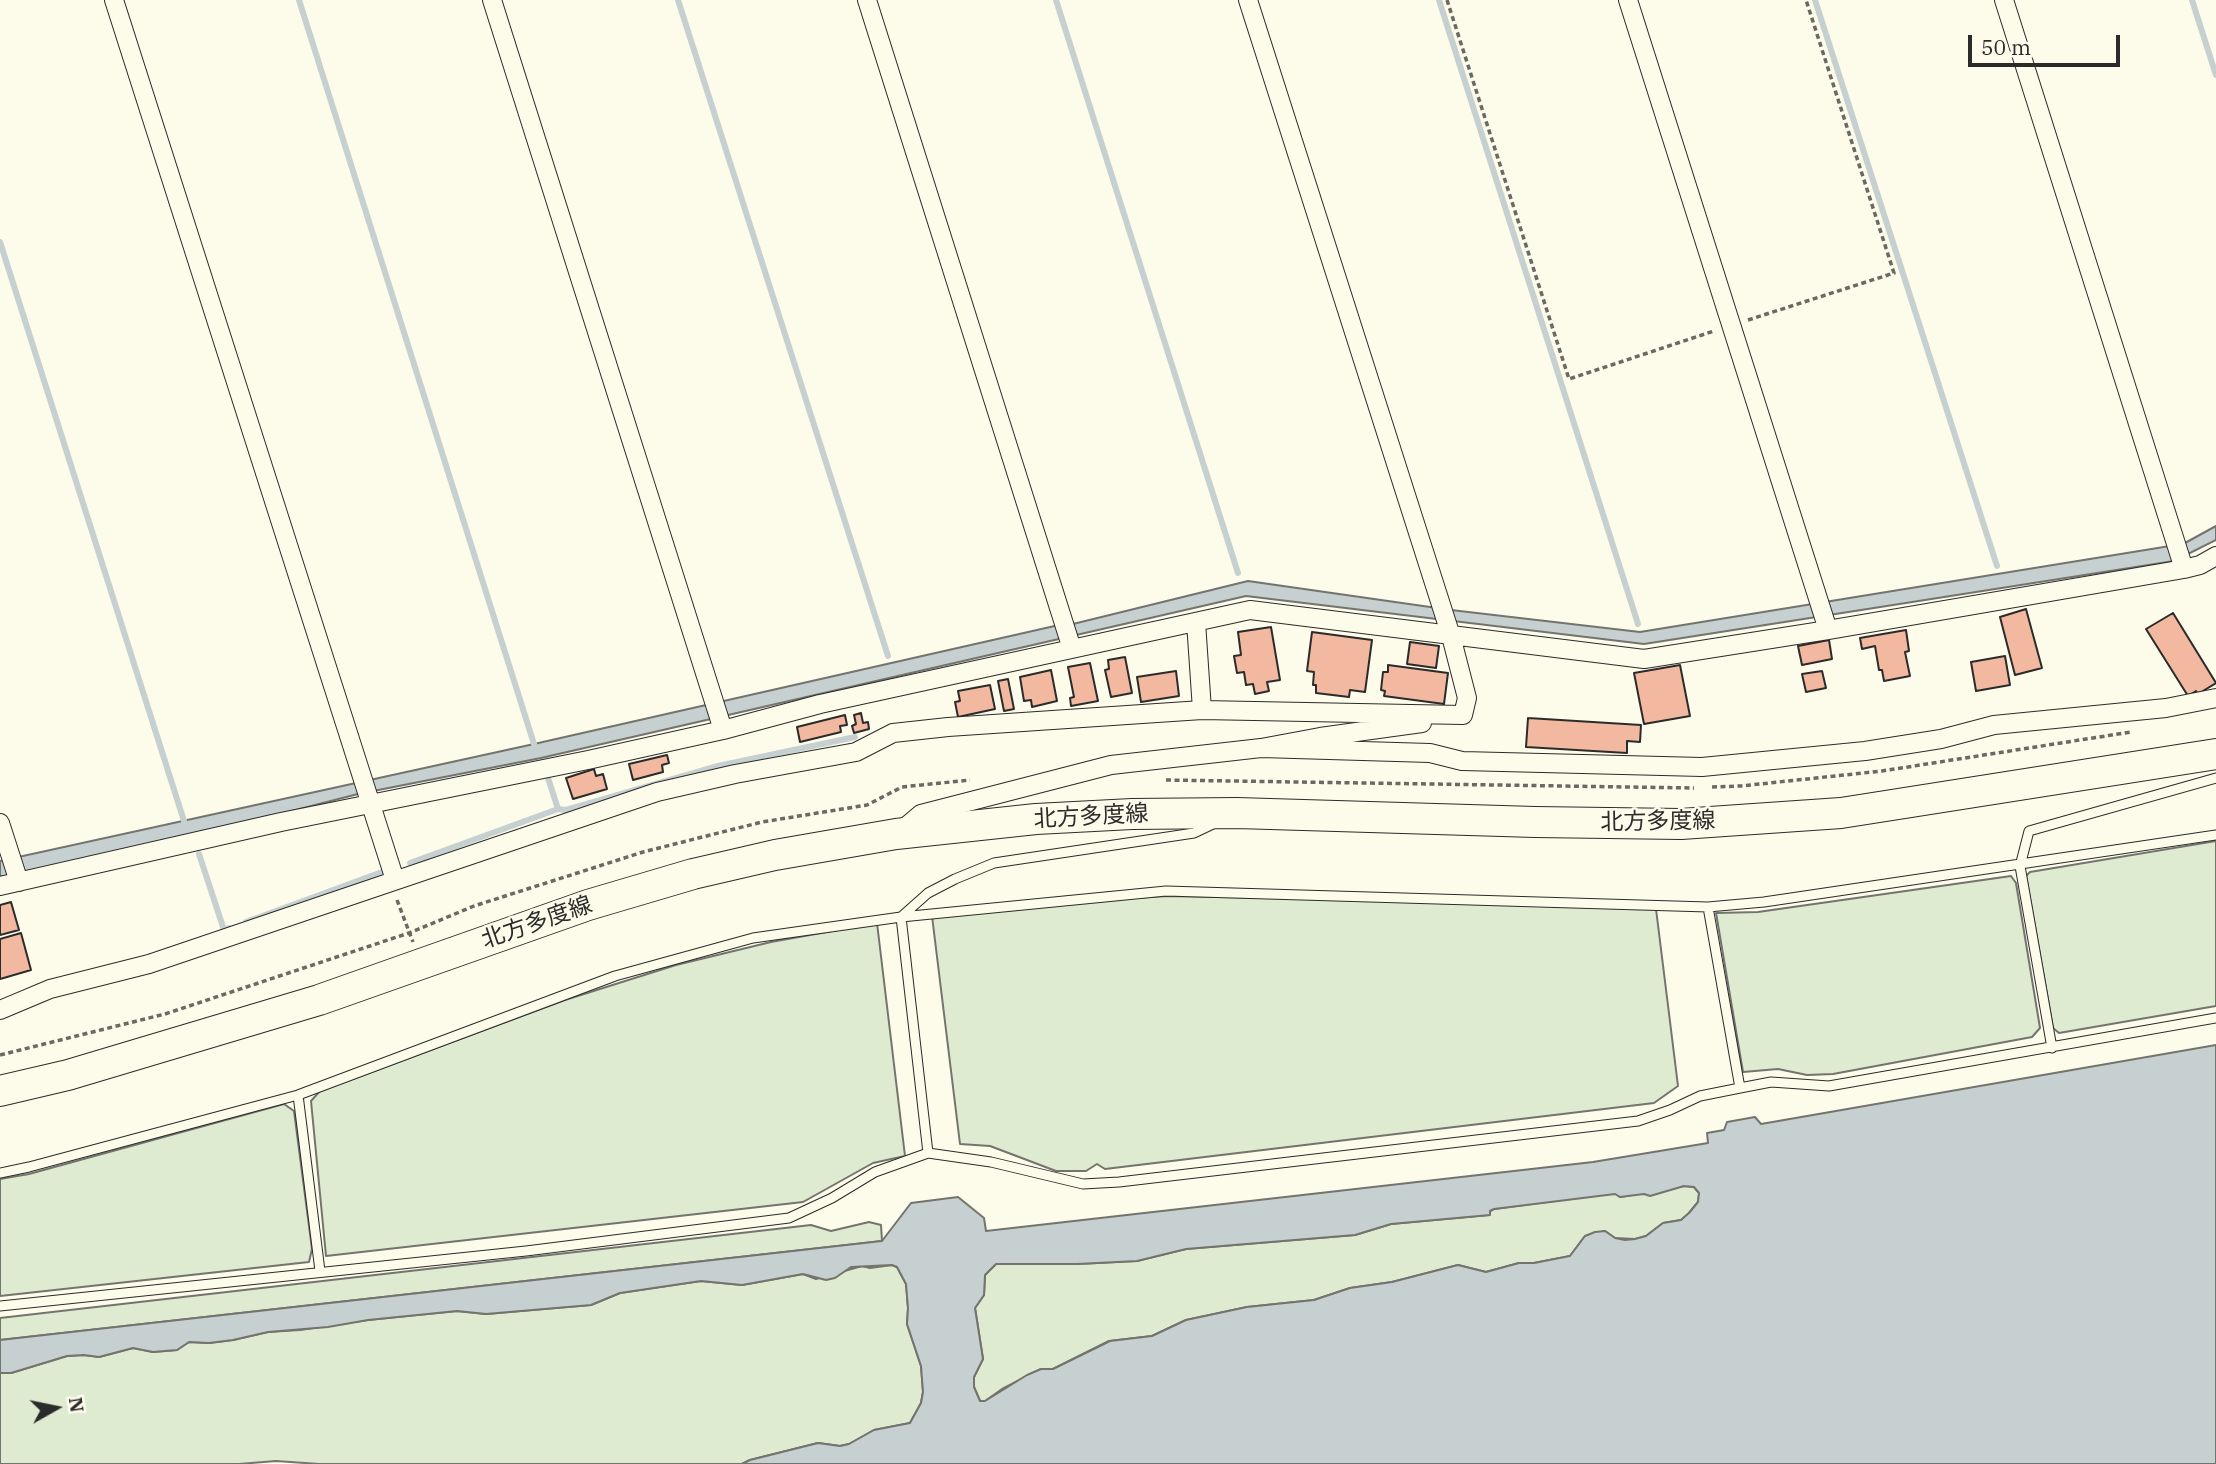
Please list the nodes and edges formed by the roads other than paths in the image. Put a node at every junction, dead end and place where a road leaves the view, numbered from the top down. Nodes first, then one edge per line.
1 (114, 0) edge
2 (492, 0) edge
3 (867, 0) edge
4 (1248, 0) edge
5 (1628, 0) edge
6 (2004, 0) edge
7 (2216, 556) edge
8 (2183, 566) junction
9 (1195, 622) junction
10 (1827, 626) junction
11 (1449, 631) junction
12 (1071, 646) junction
13 (2216, 698) edge
14 (1202, 710) junction
15 (1463, 715) junction
16 (722, 726) junction
17 (1261, 748) junction
18 (2216, 754) edge
19 (2216, 778) edge
20 (369, 802) junction
21 (1237, 813) junction
22 (0, 823) edge
23 (896, 834) junction
24 (2216, 835) edge
25 (2021, 866) junction
26 (18, 879) junction
27 (392, 881) junction
28 (0, 886) edge
29 (1708, 906) junction
30 (901, 917) junction
31 (0, 1010) edge
32 (2216, 1018) edge
33 (2052, 1048) junction
34 (1740, 1088) junction
35 (0, 1091) edge
36 (298, 1095) junction
37 (928, 1153) junction
38 (0, 1173) edge
39 (320, 1271) junction
40 (0, 1306) edge

1 - 20 street
2 - 16 street
3 - 12 street
4 - 11 street
5 - 10 street
6 - 8 street
7 - 8 street
8 - 10 street
9 - 11 street
9 - 12 street
9 - 14 street
10 - 11 street
11 - 15 street
12 - 16 street
13 - 17 street
14 - 15 street
14 - 27 street
15 - 17 street
16 - 20 street
17 - 23 street
18 - 21 main road, 北方多度線
19 - 25 lane
20 - 26 street
20 - 27 street
21 - 23 main road, 北方多度線
21 - 30 lane
22 - 26 street
23 - 35 main road, 北方多度線
24 - 25 lane
25 - 29 lane
25 - 33 lane
26 - 28 street
27 - 31 street
29 - 30 lane
29 - 34 lane
30 - 36 lane
30 - 37 lane
32 - 33 lane
33 - 34 lane
34 - 37 lane
36 - 38 lane
36 - 39 lane
37 - 39 lane
39 - 40 lane

